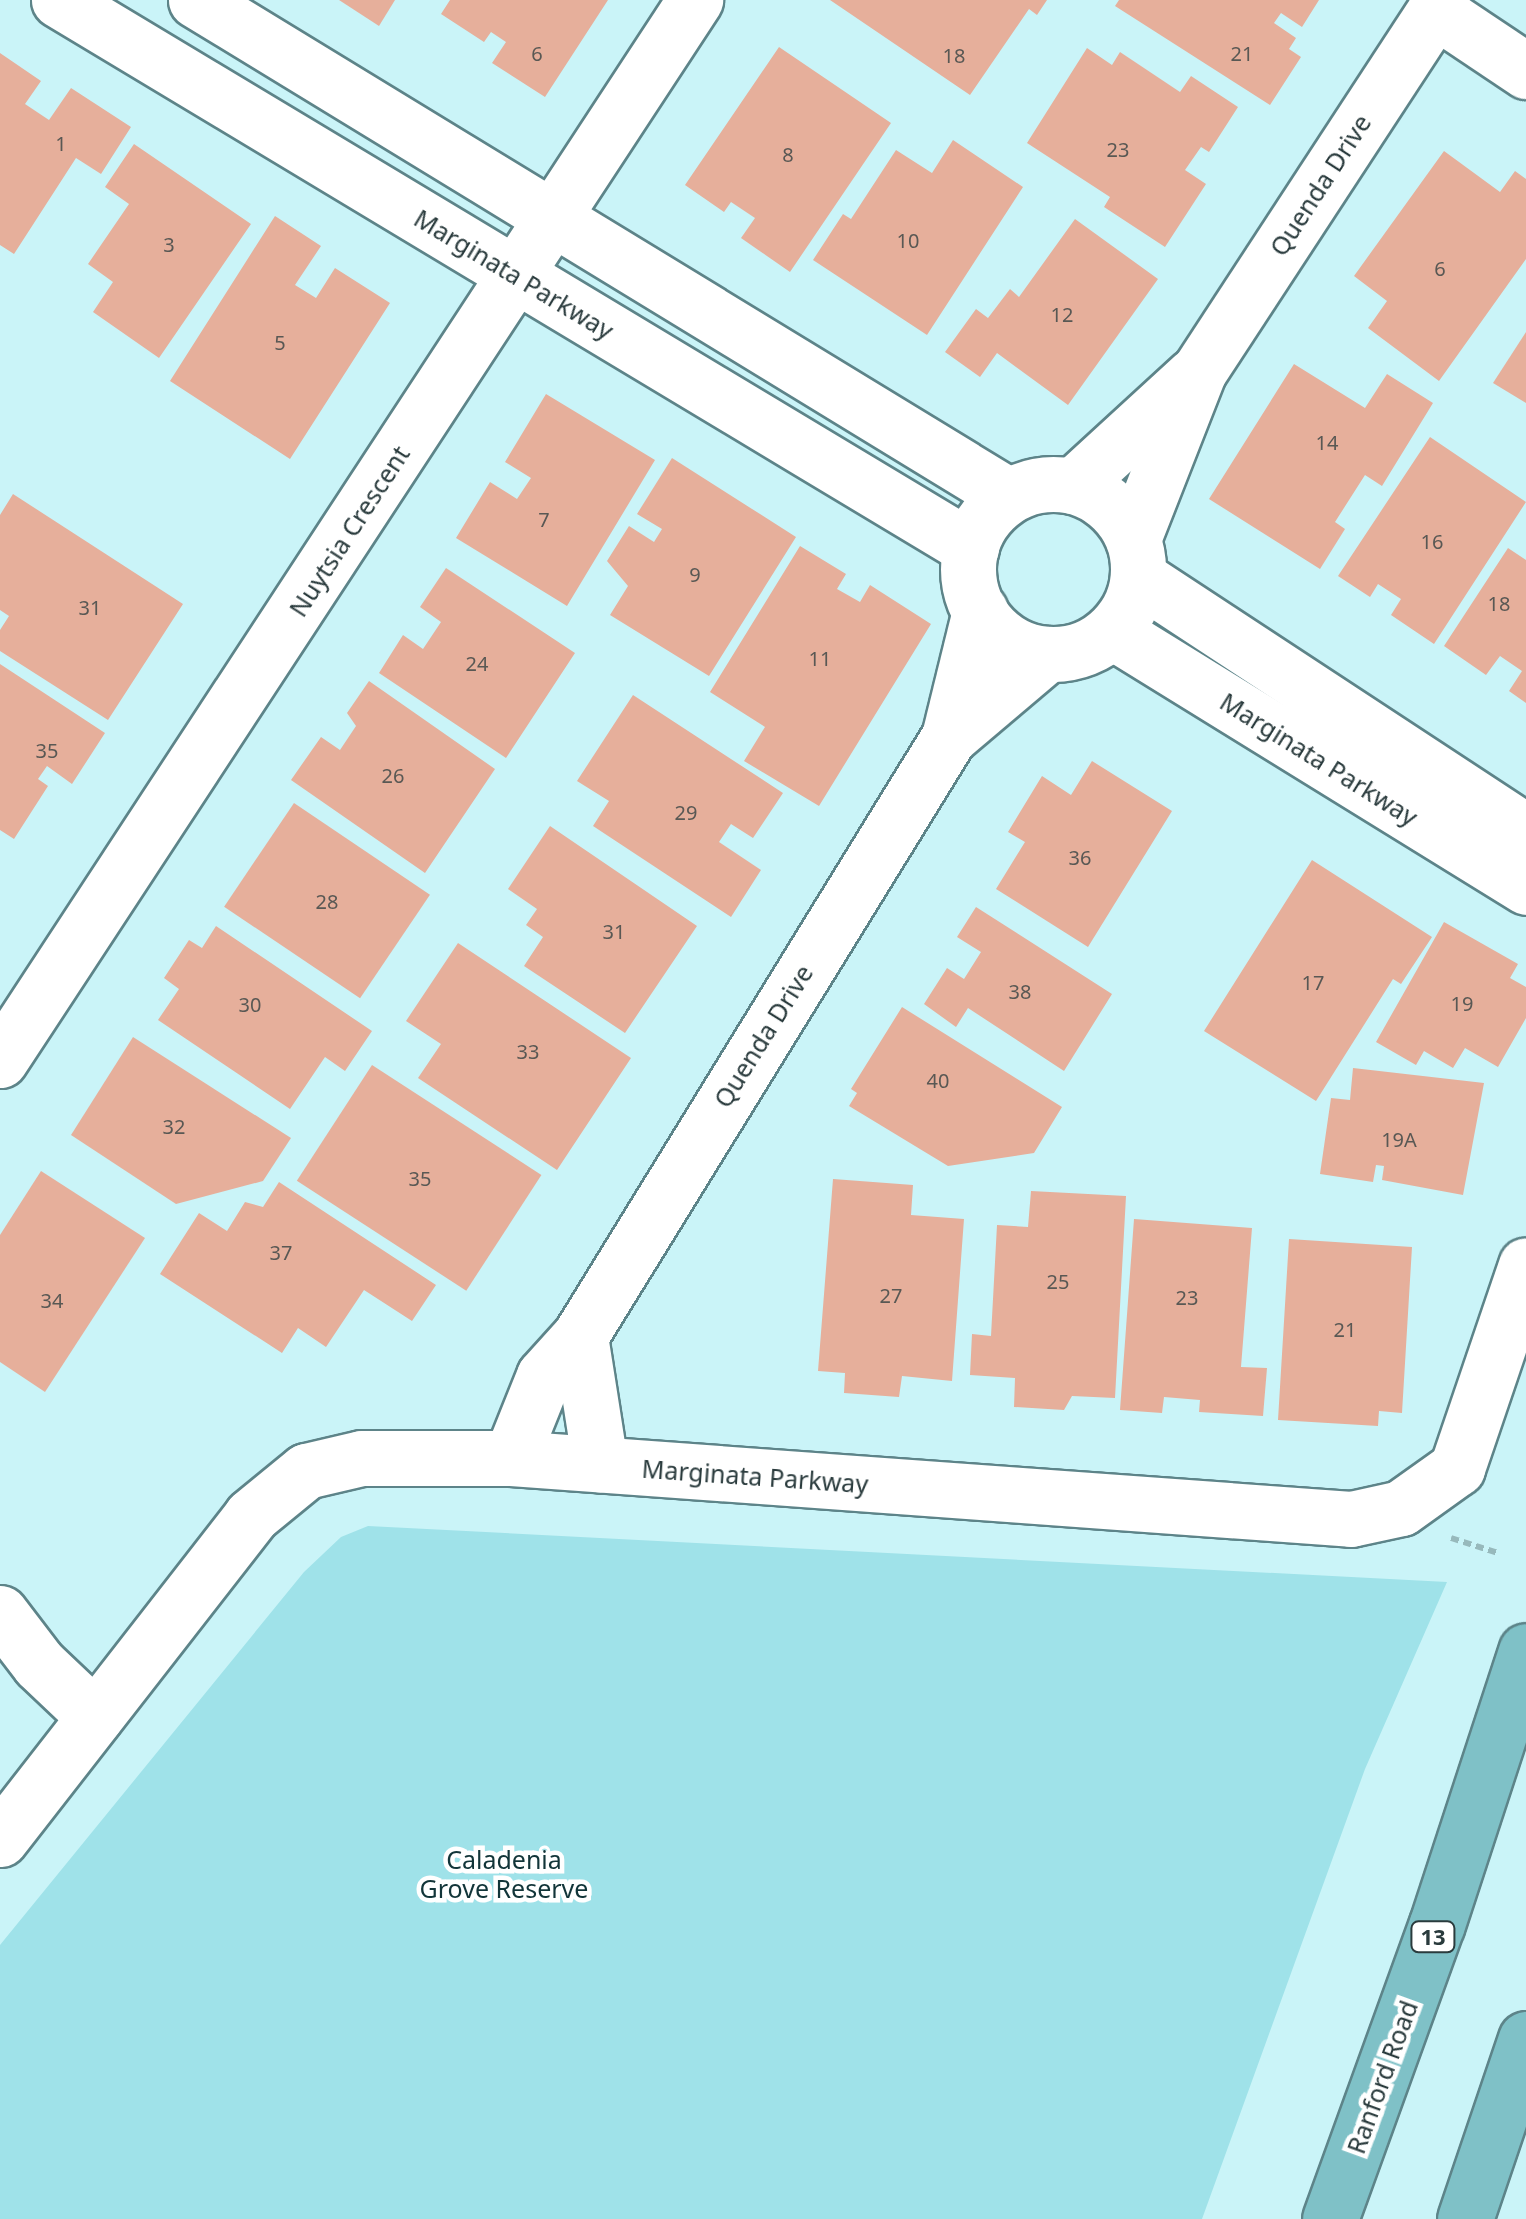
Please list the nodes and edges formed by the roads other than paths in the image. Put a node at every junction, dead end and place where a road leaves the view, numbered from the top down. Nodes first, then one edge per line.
1 (59, 0) edge
2 (196, 0) edge
3 (694, 0) edge
4 (1438, 5) edge
5 (1526, 71) edge
6 (553, 218) junction
7 (516, 276) junction
8 (1200, 371) junction
9 (1073, 486) junction
10 (1009, 496) junction
11 (970, 548) junction
12 (1136, 558) junction
13 (980, 612) junction
14 (1112, 632) junction
15 (1047, 654) junction
16 (948, 737) junction
17 (1526, 832) edge
18 (1526, 888) edge
19 (0, 1060) edge
20 (1526, 1265) edge
21 (580, 1336) junction
22 (511, 1458) junction
23 (600, 1464) junction
24 (0, 1613) edge
25 (1526, 1650) edge
26 (95, 1717) junction
27 (0, 1839) edge
28 (1526, 2040) edge
29 (1330, 2219) edge
30 (1465, 2219) edge

1 - 7 street, Marginata Parkway
2 - 6 street
3 - 6 street, Nuytsia Crescent
4 - 5 street
4 - 8 street, Quenda Drive
6 - 7 street, Nuytsia Crescent
6 - 10 street
7 - 11 street, Marginata Parkway
7 - 19 street, Nuytsia Crescent
8 - 9 street, Quenda Drive
8 - 12 street, Quenda Drive
9 - 10 street
9 - 12 street, Marginata Parkway
10 - 11 street
11 - 13 street
12 - 14 street
12 - 17 street, Marginata Parkway
13 - 15 street
13 - 16 street, Quenda Drive
14 - 15 street
14 - 18 street, Marginata Parkway
15 - 16 street, Quenda Drive
16 - 21 street, Quenda Drive
20 - 23 street, Marginata Parkway
21 - 22 street, Quenda Drive
21 - 23 street
22 - 23 street, Marginata Parkway
22 - 26 street, Marginata Parkway
24 - 26 street
25 - 29 main road, Ranford Road / 13
26 - 27 street, Marginata Parkway
28 - 30 main road

